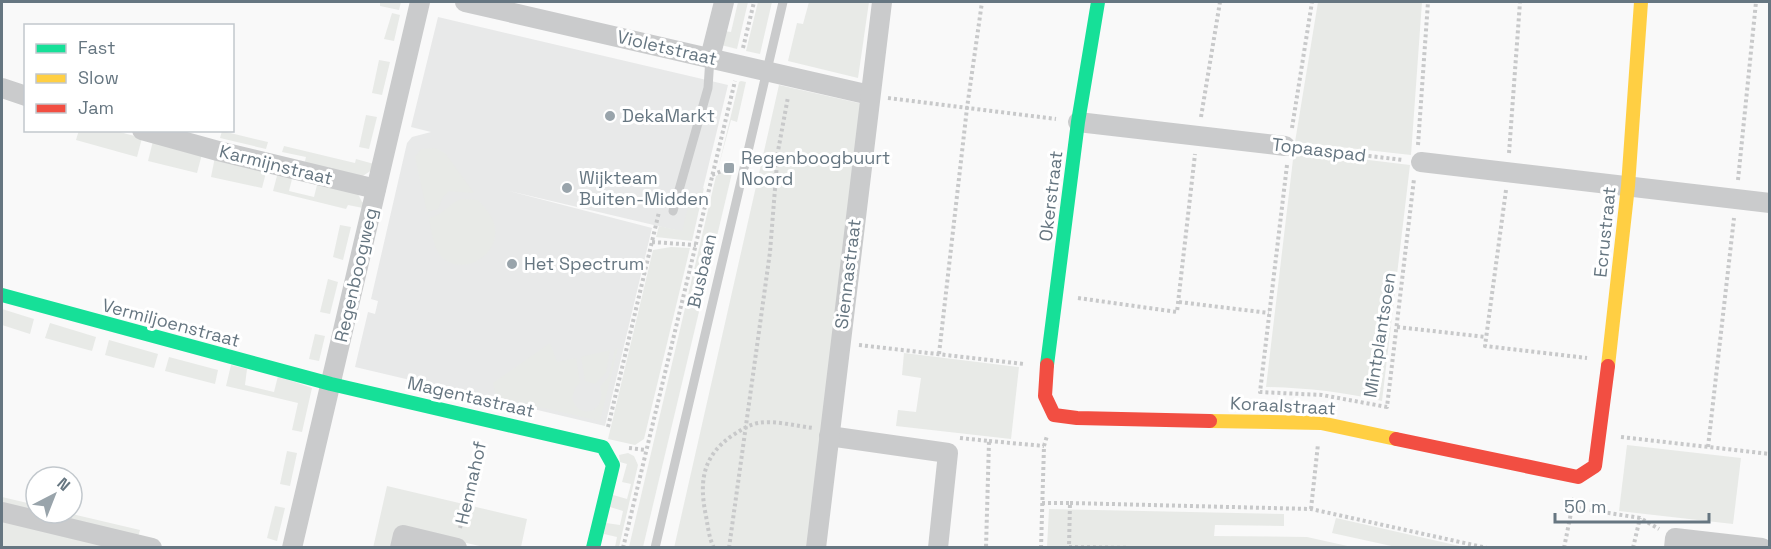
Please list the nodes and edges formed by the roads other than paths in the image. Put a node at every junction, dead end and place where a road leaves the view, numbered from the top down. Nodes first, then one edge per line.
1 (420, 2) edge
2 (465, 2) edge
3 (724, 2) edge
4 (783, 2) edge
5 (882, 2) edge
6 (1098, 2) edge
7 (1641, 2) edge
8 (710, 58) junction
9 (768, 72) junction
10 (2, 88) edge
11 (24, 95) edge
12 (870, 95) junction
13 (1078, 122) junction
14 (149, 132) edge
15 (1287, 146) road end
16 (1419, 161) road end
17 (1628, 186) junction
18 (375, 189) junction
19 (1770, 203) edge
20 (673, 211) road end
21 (2, 295) edge
22 (331, 384) junction
23 (1054, 415) joint
24 (829, 436) junction
25 (1595, 466) joint
26 (2, 512) edge
27 (1674, 543) edge
28 (456, 547) edge
29 (152, 548) edge
30 (292, 548) edge
31 (400, 548) edge
32 (593, 548) edge
33 (654, 548) edge
34 (816, 548) edge
35 (938, 548) edge
36 (1762, 548) edge

1 - 18 street, Regenboogweg
2 - 8 street, Violetstraat
3 - 8 street
4 - 9 lane, Busbaan
5 - 12 street, Siennastraat
6 - 13 street, Okerstraat
7 - 17 street, Ecrustraat
8 - 9 street, Violetstraat
8 - 20 lane
9 - 12 street, Violetstraat
9 - 33 lane, Busbaan
10 - 11 street
12 - 24 street, Siennastraat
13 - 15 street, Topaaspad
13 - 23 street, Okerstraat
14 - 18 street, Karmijnstraat
16 - 17 street
17 - 19 street
17 - 25 street, Ecrustraat
18 - 22 street, Regenboogweg
21 - 22 street, Vermiljoenstraat
22 - 30 street, Regenboogweg
22 - 32 street, Magentastraat
23 - 25 street, Koraalstraat
24 - 34 street, Siennastraat
24 - 35 street
26 - 29 street
27 - 36 street
28 - 31 street, Hennahof

